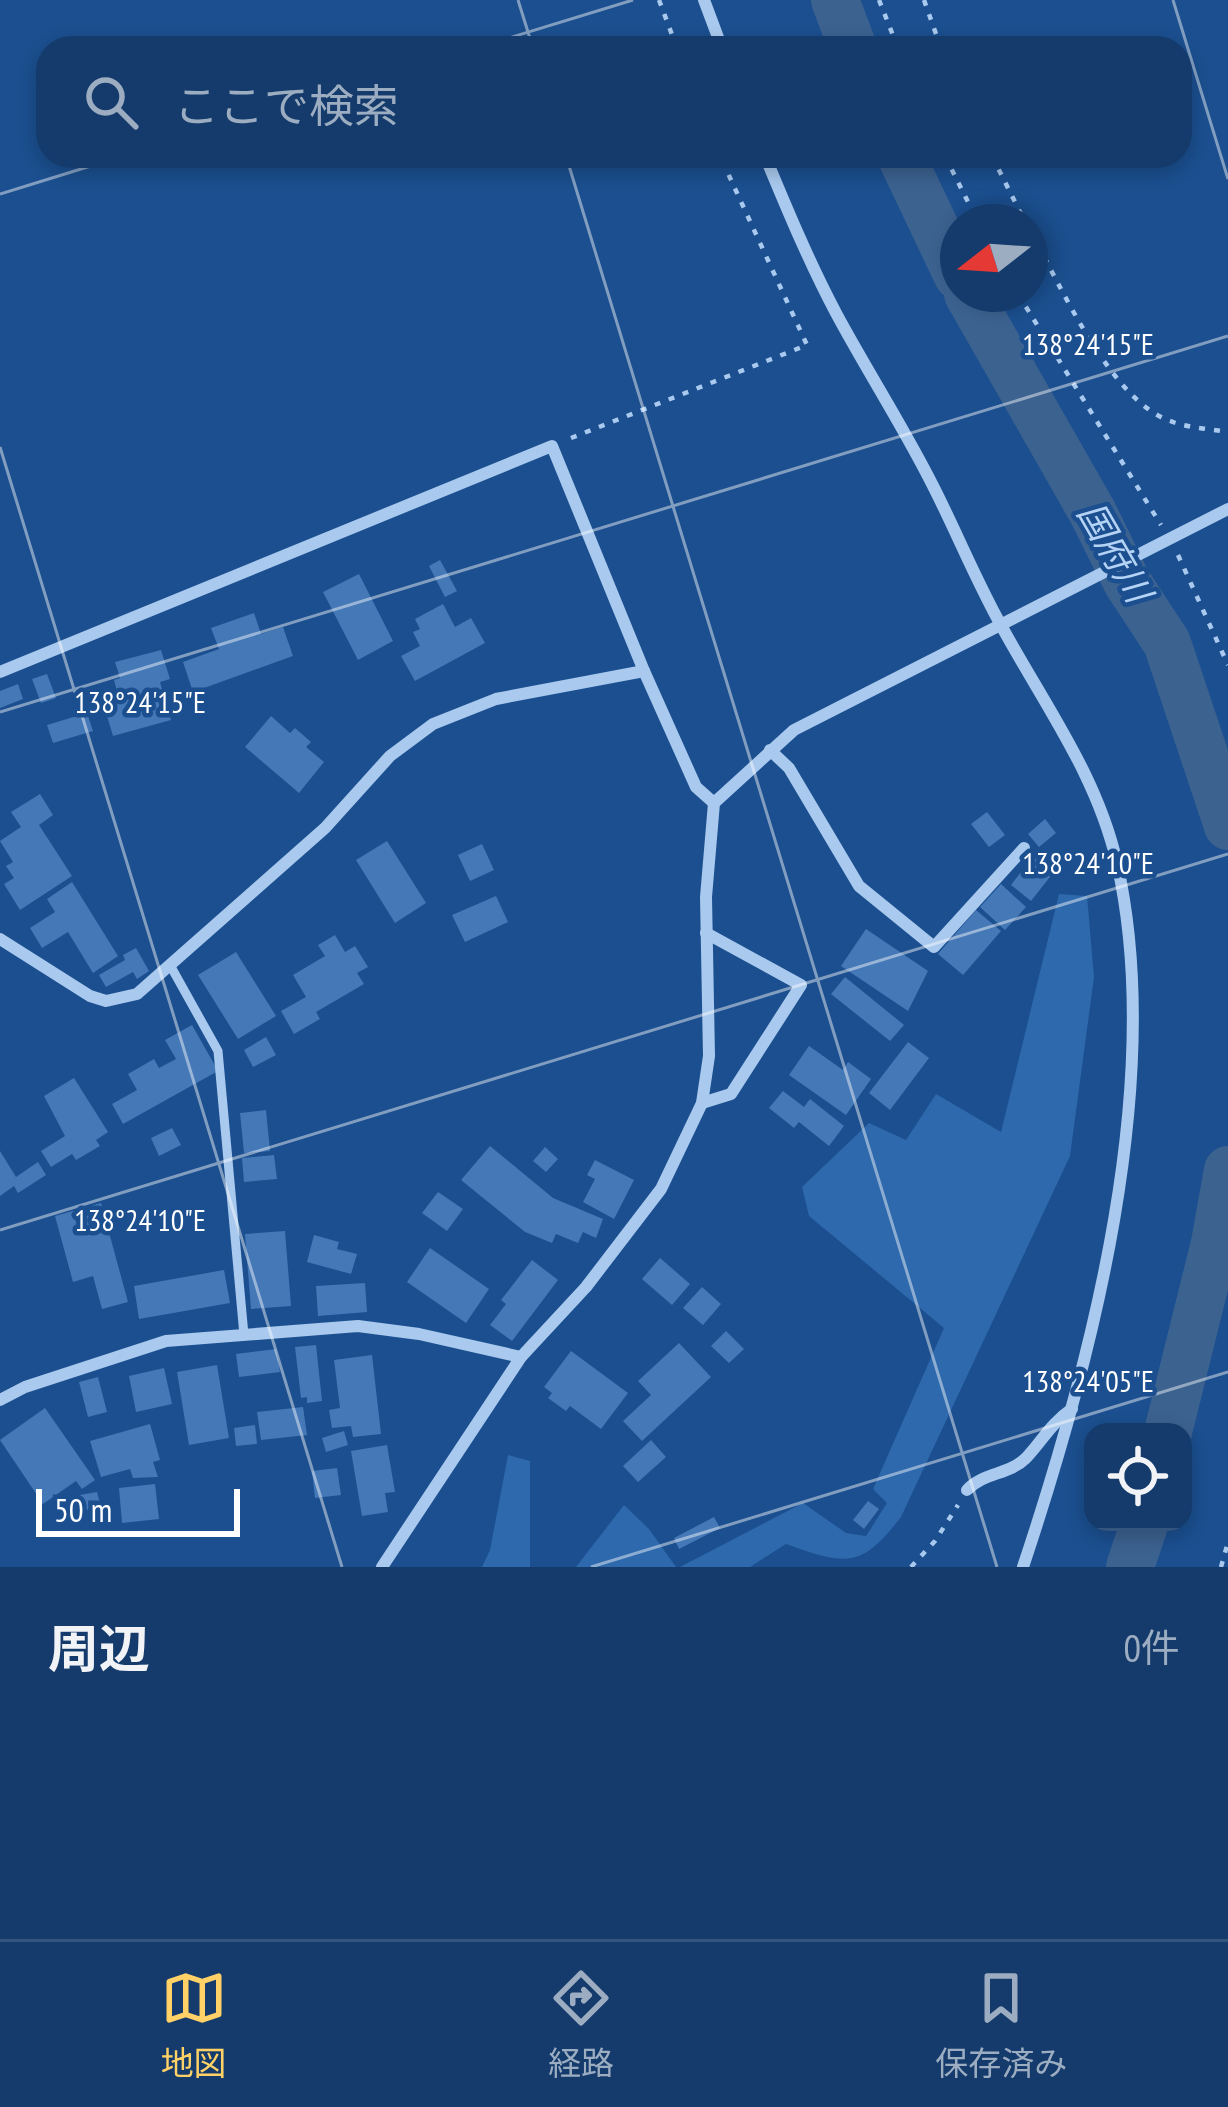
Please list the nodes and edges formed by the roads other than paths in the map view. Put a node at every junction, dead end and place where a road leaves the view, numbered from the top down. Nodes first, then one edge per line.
1 (704, 0) edge
2 (718, 36) edge
3 (770, 168) edge
4 (1228, 509) edge
5 (1000, 625) junction
6 (644, 671) junction
7 (0, 672) edge
8 (770, 750) junction
9 (714, 803) junction
10 (1024, 848) dead end
11 (706, 933) junction
12 (0, 939) edge
13 (170, 965) junction
14 (703, 1103) junction
15 (244, 1335) junction
16 (521, 1358) junction
17 (0, 1400) edge
18 (1073, 1408) junction
19 (968, 1490) road end
20 (382, 1567) edge
21 (1023, 1567) edge

1 - 2 street
3 - 5 street
4 - 5 street
5 - 8 street
5 - 18 street
6 - 7 street
6 - 9 street
6 - 13 street
8 - 9 street
8 - 10 street
9 - 11 street
11 - 14 street
11 - 14 street
12 - 13 street
13 - 15 lane
14 - 16 street
15 - 16 street
15 - 17 street
16 - 20 street
18 - 19 street
18 - 21 street

